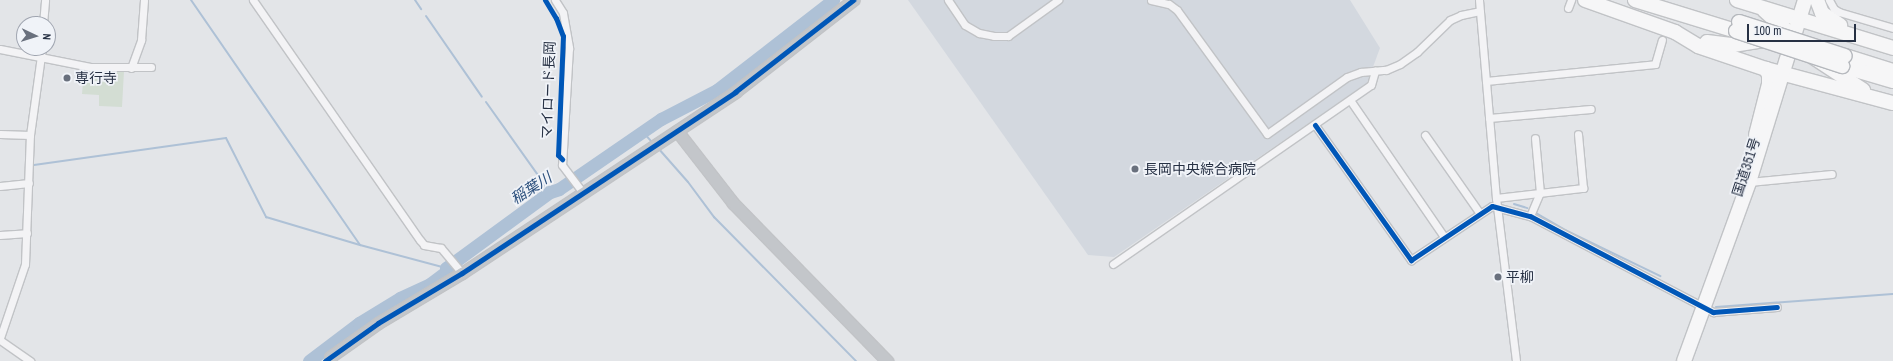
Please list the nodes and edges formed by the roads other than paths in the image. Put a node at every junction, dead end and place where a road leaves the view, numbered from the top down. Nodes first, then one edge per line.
1 (45, 0) edge
2 (144, 0) edge
3 (253, 0) edge
4 (555, 0) edge
5 (853, 0) edge
6 (948, 0) edge
7 (1058, 0) edge
8 (1151, 0) edge
9 (1479, 0) edge
10 (1571, 0) edge
11 (1585, 0) edge
12 (1635, 0) edge
13 (1664, 0) edge
14 (1737, 0) edge
15 (1774, 0) edge
16 (1795, 0) edge
17 (1804, 0) edge
18 (1817, 0) edge
19 (1829, 0) edge
20 (1755, 3) edge
21 (1568, 8) dead end
22 (1480, 11) junction
23 (44, 16) edge
24 (1737, 26) junction
25 (1893, 28) edge
26 (1792, 31) junction
27 (1675, 32) junction
28 (1662, 40) dead end
29 (1879, 42) junction
30 (1893, 48) edge
31 (0, 49) edge
32 (40, 57) junction
33 (1843, 61) junction
34 (131, 68) junction
35 (151, 68) dead end
36 (1375, 71) junction
37 (1775, 71) junction
38 (1893, 71) edge
39 (1486, 81) junction
40 (1893, 81) edge
41 (1350, 100) junction
42 (1888, 101) edge
43 (1591, 109) dead end
44 (1489, 118) junction
45 (1314, 124) junction
46 (677, 131) junction
47 (0, 134) edge
48 (1578, 134) dead end
49 (30, 135) junction
50 (1425, 136) dead end
51 (1535, 138) dead end
52 (1832, 174) dead end
53 (1748, 182) junction
54 (29, 183) junction
55 (0, 186) edge
56 (581, 191) junction
57 (1540, 193) junction
58 (1496, 198) junction
59 (1497, 208) junction
60 (1479, 212) junction
61 (1530, 216) junction
62 (27, 233) junction
63 (0, 235) edge
64 (1444, 238) junction
65 (1113, 264) dead end
66 (1719, 264) junction
67 (461, 272) junction
68 (1703, 306) junction
69 (1777, 308) dead end
70 (0, 339) edge
71 (327, 359) edge
72 (30, 361) edge
73 (887, 361) edge
74 (1516, 361) edge
75 (1684, 361) edge

1 - 23 street
2 - 34 street
3 - 67 street
4 - 56 street
5 - 46 street
6 - 7 street
8 - 36 street
9 - 22 street
10 - 21 street
11 - 27 highway
12 - 24 highway
13 - 24 highway
14 - 20 highway
15 - 20 highway
16 - 26 highway
17 - 26 highway
18 - 29 highway
19 - 25 street
20 - 26 highway
22 - 36 street
22 - 39 street
24 - 26 highway, bridge
26 - 27 highway
26 - 29 highway
26 - 33 highway, bridge
26 - 37 highway
26 - 42 highway
27 - 37 highway
28 - 39 street
29 - 30 highway
31 - 32 street
32 - 34 street
32 - 49 street
33 - 38 highway
33 - 40 highway
34 - 35 street
36 - 41 street
37 - 42 highway
37 - 53 highway, 国道351号
37 - 66 highway, 国道351号
39 - 44 street
41 - 45 street
41 - 64 street
43 - 44 street
44 - 58 street
45 - 64 street
45 - 65 street
46 - 56 street
46 - 73 street
47 - 49 street
48 - 57 street
49 - 54 street
50 - 60 street
51 - 57 street
52 - 53 street
53 - 66 highway, 国道351号
54 - 55 street
54 - 62 street
56 - 67 street
57 - 58 street
57 - 61 street
58 - 59 street
59 - 60 street
59 - 61 street
59 - 74 street
60 - 64 street
61 - 68 street
62 - 63 street
62 - 70 street
66 - 68 highway, 国道351号
67 - 71 street
68 - 69 street
68 - 75 highway, 国道351号
70 - 72 street

